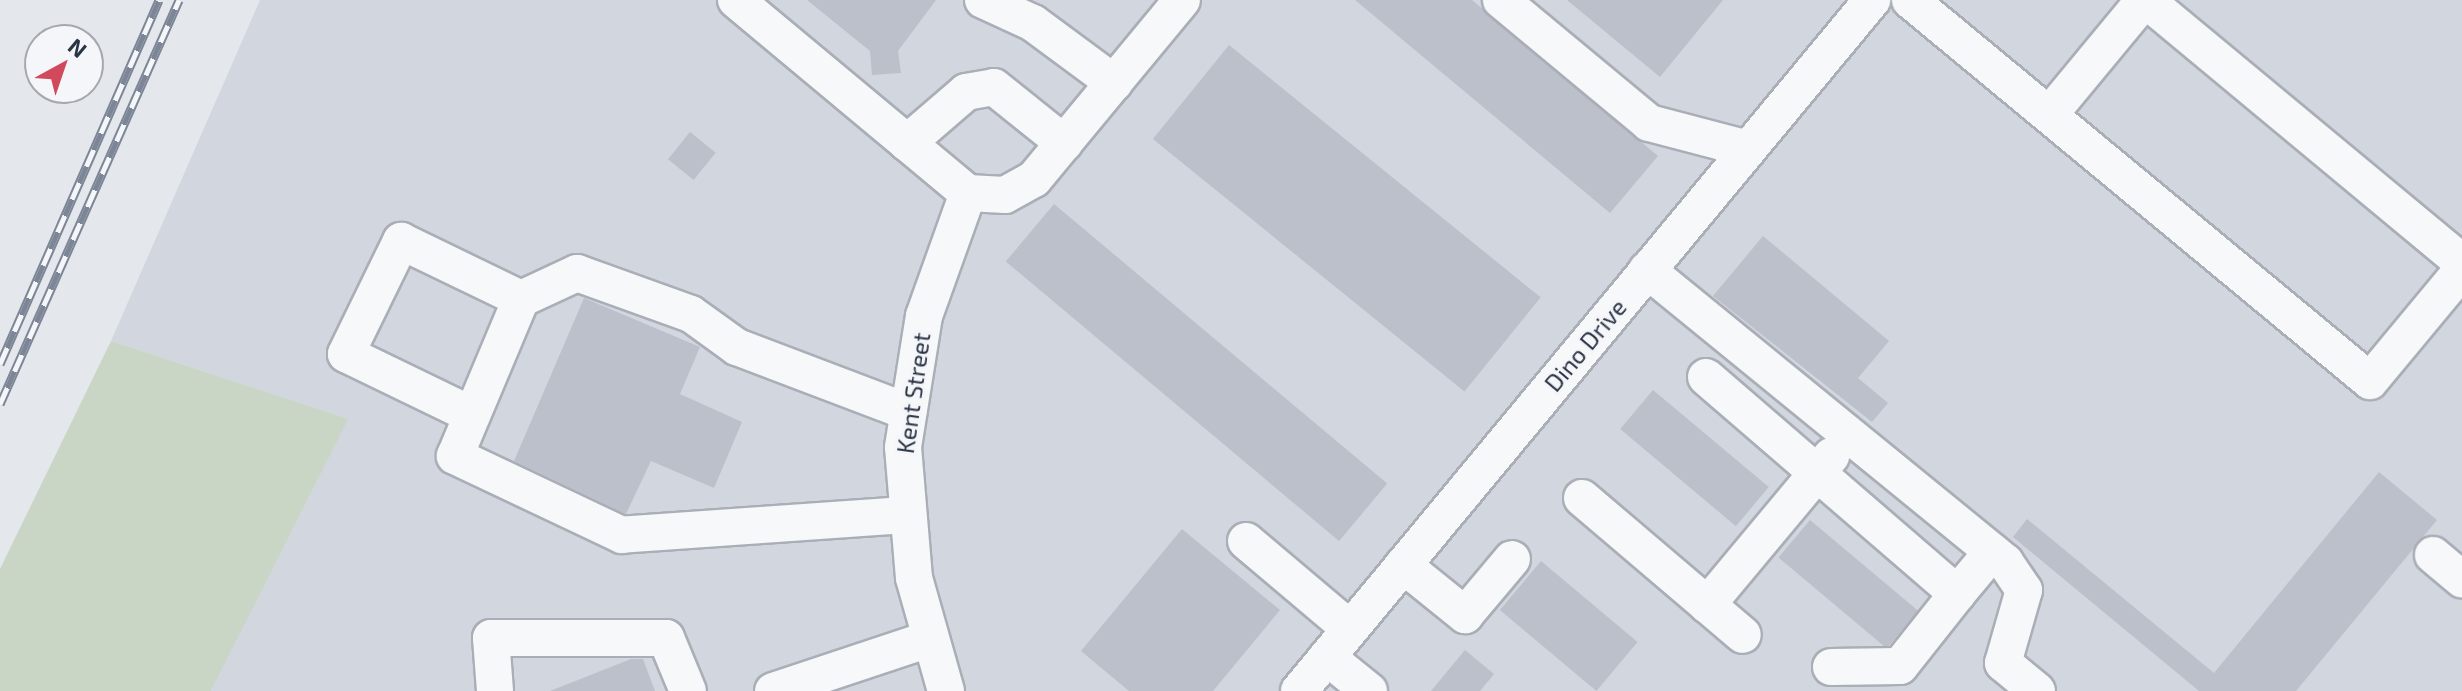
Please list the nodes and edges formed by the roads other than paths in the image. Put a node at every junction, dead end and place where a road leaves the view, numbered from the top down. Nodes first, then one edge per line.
1 (736, 0) edge
2 (983, 0) edge
3 (1182, 0) edge
4 (1501, 0) edge
5 (1872, 0) edge
6 (1910, 0) edge
7 (2145, 0) edge
8 (1114, 83) junction
9 (2049, 115) junction
10 (907, 143) junction
11 (1064, 143) junction
12 (1748, 149) junction
13 (968, 193) junction
14 (2462, 262) edge
15 (1647, 270) junction
16 (2462, 270) edge
17 (521, 299) junction
18 (1771, 368) junction
19 (1706, 377) dead end
20 (1741, 406) junction
21 (908, 412) junction
22 (472, 415) junction
23 (1850, 433) junction
24 (1817, 472) junction
25 (1582, 498) dead end
26 (1932, 502) junction
27 (905, 515) junction
28 (1246, 541) dead end
29 (1898, 544) junction
30 (1992, 552) junction
31 (2433, 555) dead end
32 (1512, 559) dead end
33 (1403, 565) junction
34 (2462, 579) edge
35 (1957, 594) junction
36 (1707, 605) junction
37 (1350, 629) junction
38 (1743, 635) dead end
39 (929, 639) junction
40 (1327, 657) junction
41 (1831, 667) dead end
42 (495, 691) edge
43 (688, 691) edge
44 (773, 691) edge
45 (946, 691) edge
46 (1299, 691) edge
47 (1369, 691) edge
48 (2037, 691) edge

1 - 10 street
2 - 8 street
3 - 8 street
4 - 12 street
5 - 12 street, Dino Drive
6 - 9 street
7 - 9 street
7 - 14 street
8 - 11 street
9 - 16 street
10 - 11 street
10 - 13 street
11 - 13 street
12 - 15 street, Dino Drive
13 - 21 street, Kent Street
15 - 18 street
15 - 33 street, Dino Drive
17 - 21 street
17 - 22 street
17 - 22 street
18 - 20 street
18 - 23 street
19 - 20 street
20 - 24 street
21 - 27 street, Kent Street
22 - 27 street
23 - 24 street
23 - 26 street
24 - 29 street
24 - 36 street
25 - 36 street
26 - 29 street
26 - 30 street
27 - 39 street, Kent Street
28 - 37 street
29 - 35 street
30 - 35 street
30 - 48 street
31 - 34 street
32 - 33 street
33 - 37 street, Dino Drive
35 - 41 street
36 - 38 street
37 - 40 street, Dino Drive
39 - 44 street
39 - 45 street, Kent Street
40 - 46 street, Dino Drive
40 - 47 street
42 - 43 street

